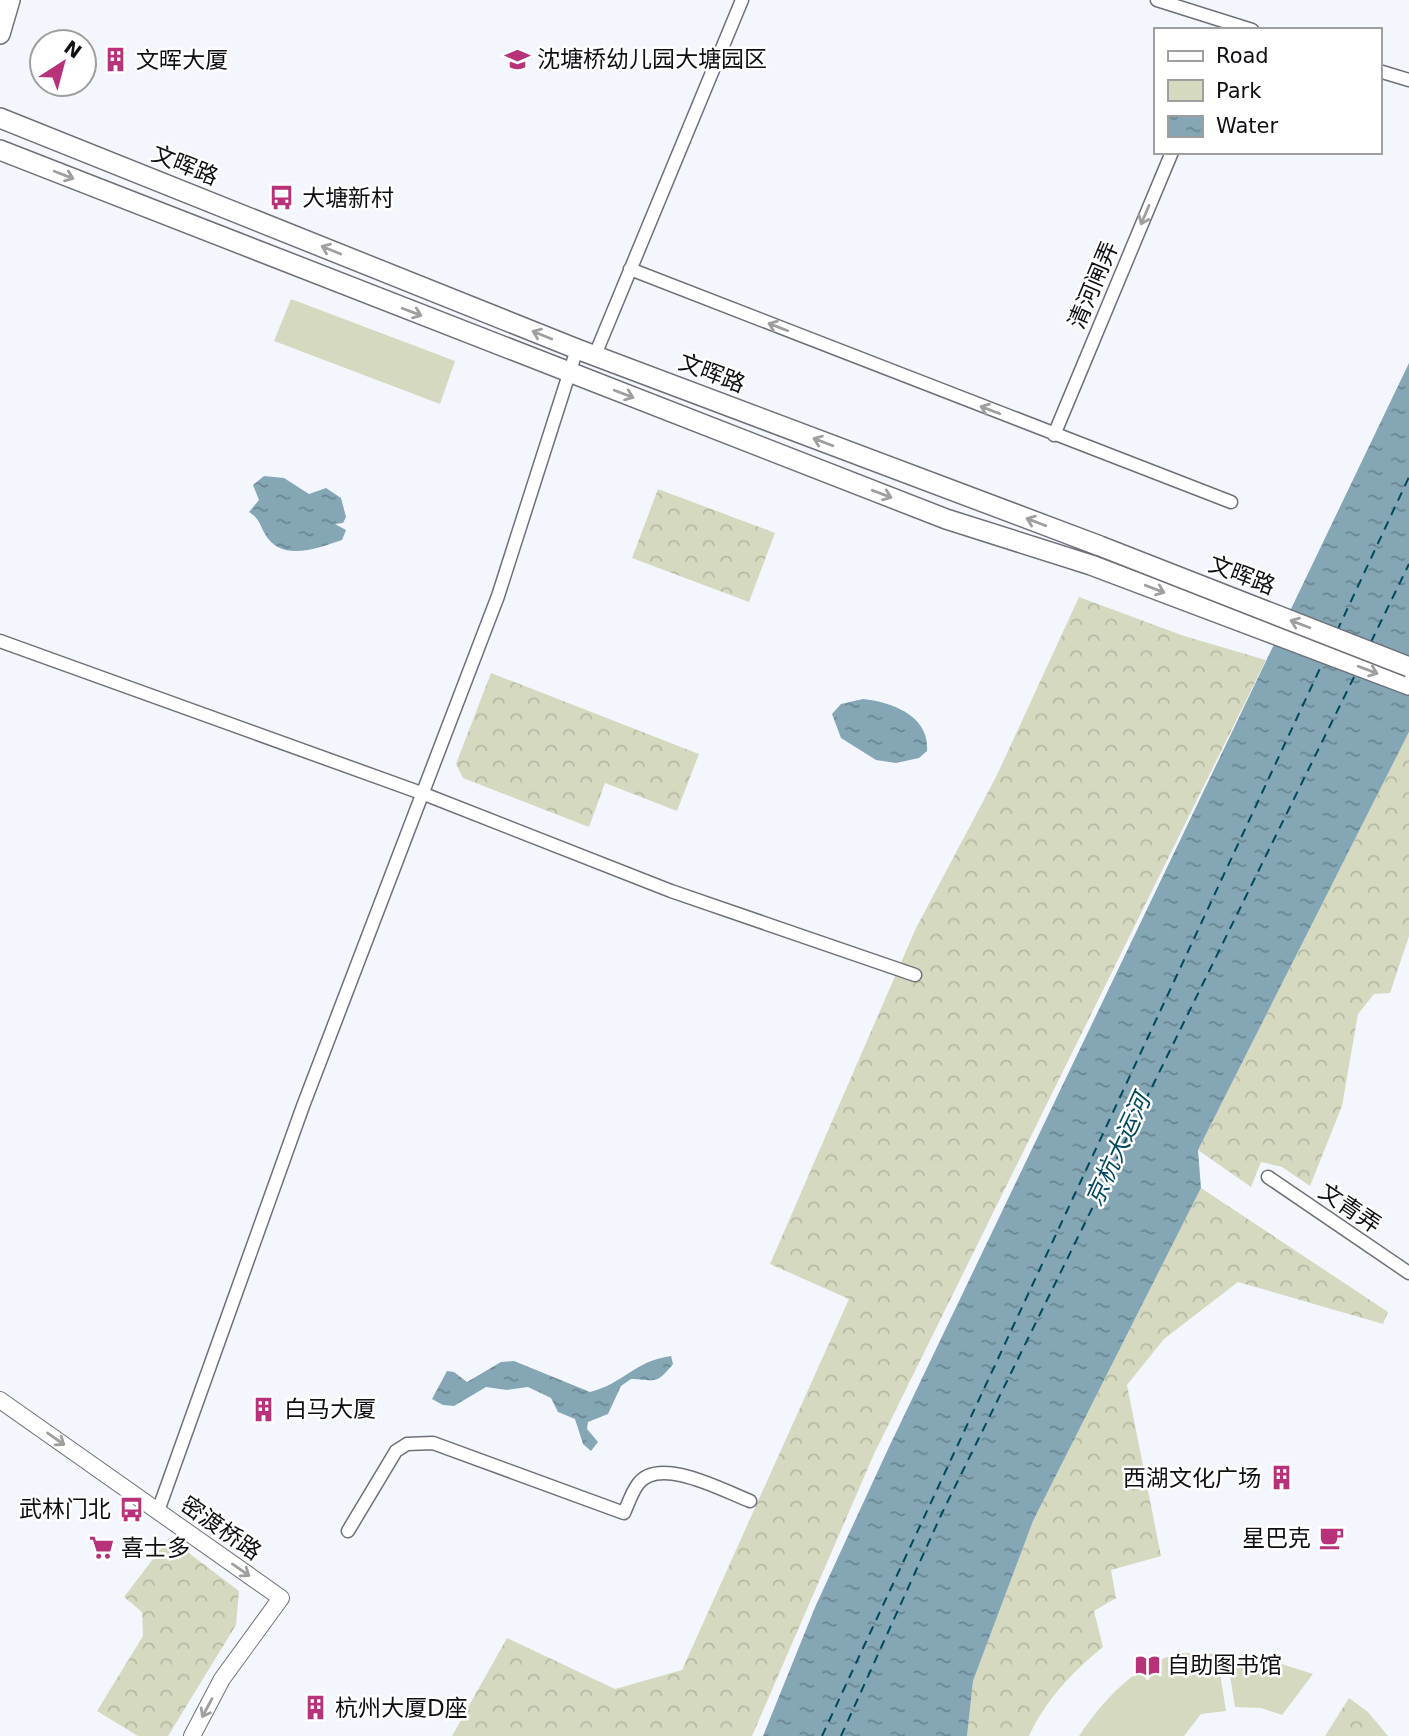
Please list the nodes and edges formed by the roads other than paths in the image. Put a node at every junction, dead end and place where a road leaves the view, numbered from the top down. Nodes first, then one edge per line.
1 (10, 0) edge
2 (742, 0) edge
3 (1157, 0) edge
4 (1226, 26) edge
5 (0, 34) edge
6 (1381, 72) edge
7 (1409, 80) edge
8 (0, 118) edge
9 (0, 150) edge
10 (1171, 154) edge
11 (630, 269) junction
12 (586, 352) junction
13 (570, 373) junction
14 (1054, 435) junction
15 (1230, 502) dead end
16 (0, 641) edge
17 (1409, 667) edge
18 (1409, 685) edge
19 (424, 794) junction
20 (915, 975) dead end
21 (1268, 1177) dead end
22 (1409, 1273) edge
23 (0, 1400) edge
24 (750, 1501) dead end
25 (158, 1511) junction
26 (348, 1531) dead end
27 (192, 1736) edge

1 - 5 main road
2 - 11 street
3 - 4 street
6 - 7 street
12 -> 8 main road, 文晖路
9 -> 13 main road, 文晖路
10 -> 14 street, 清河闸弄
11 - 12 street
14 -> 11 street
12 - 13 street
17 -> 12 main road, 文晖路, bridge
13 -> 18 main road, 文晖路
13 - 19 street
14 - 15 street
16 - 19 street
19 - 20 street
19 - 25 street
21 - 22 street, 文青弄
23 -> 25 street, 密渡桥路
24 - 26 street
25 -> 27 street, 密渡桥路

